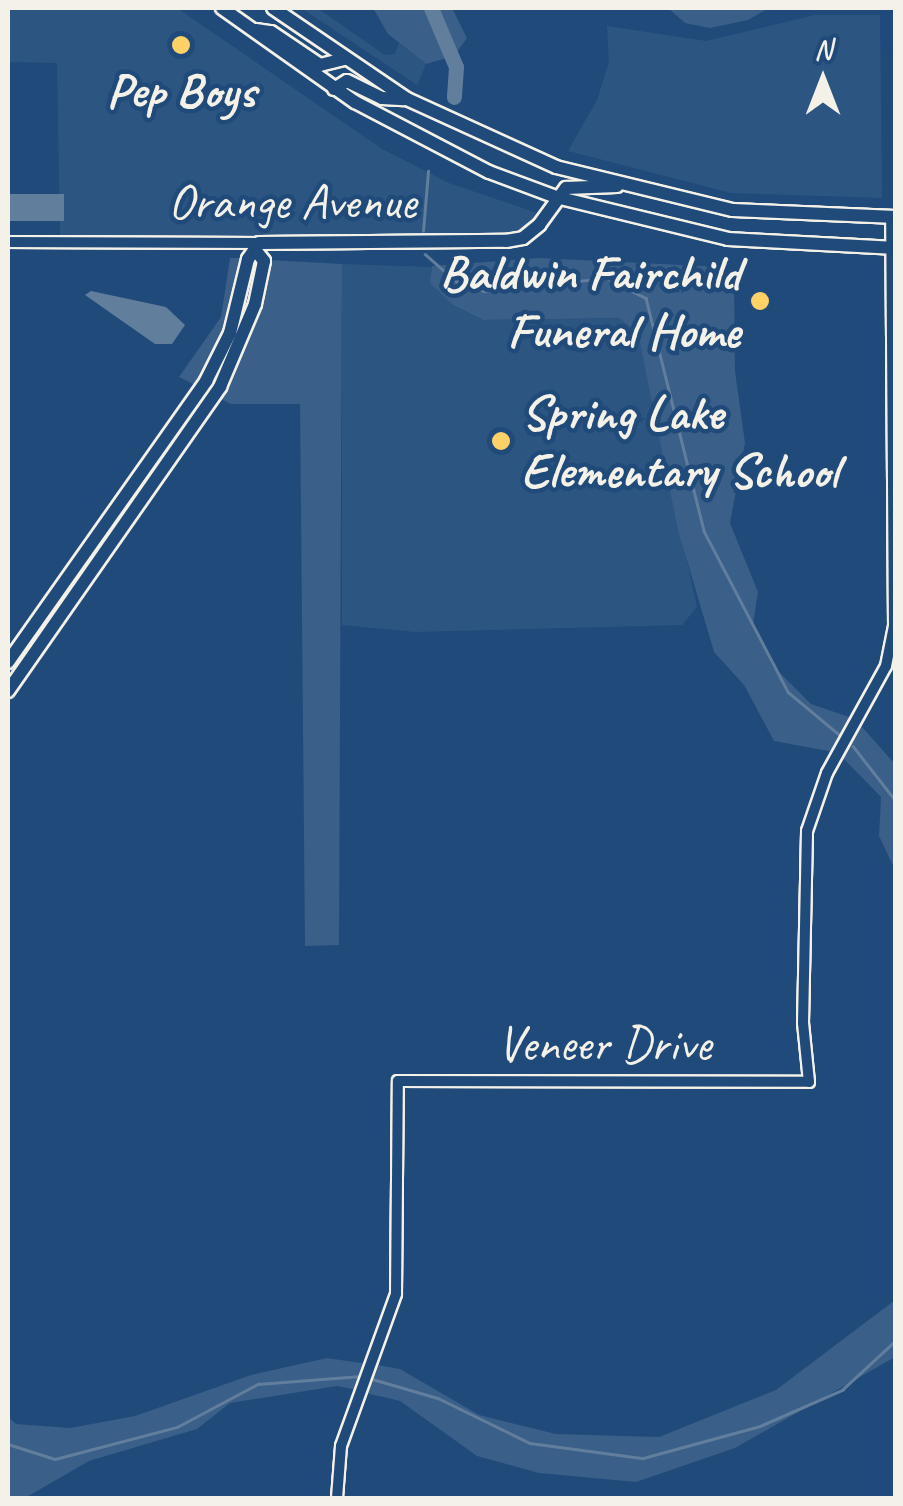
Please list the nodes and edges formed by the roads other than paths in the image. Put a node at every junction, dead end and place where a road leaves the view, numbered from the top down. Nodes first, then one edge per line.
1 (222, 8) edge
2 (273, 8) edge
3 (253, 30) junction
4 (344, 59) junction
5 (334, 89) junction
6 (406, 99) junction
7 (617, 186) junction
8 (556, 197) junction
9 (894, 217) edge
10 (8, 242) edge
11 (258, 248) junction
12 (895, 248) edge
13 (8, 662) edge
14 (8, 691) edge
15 (337, 1498) edge

1 - 3 main road
2 - 4 main road
3 - 4 main road
3 - 5 main road
4 - 6 main road
5 - 6 main road
5 - 8 main road
6 - 7 main road
7 - 8 main road
7 - 9 main road
8 - 11 main road, Orange Avenue
8 - 12 main road
9 - 12 street
10 - 11 street, Orange Avenue
11 - 13 main road
11 - 14 main road
12 - 15 street, Veneer Drive

